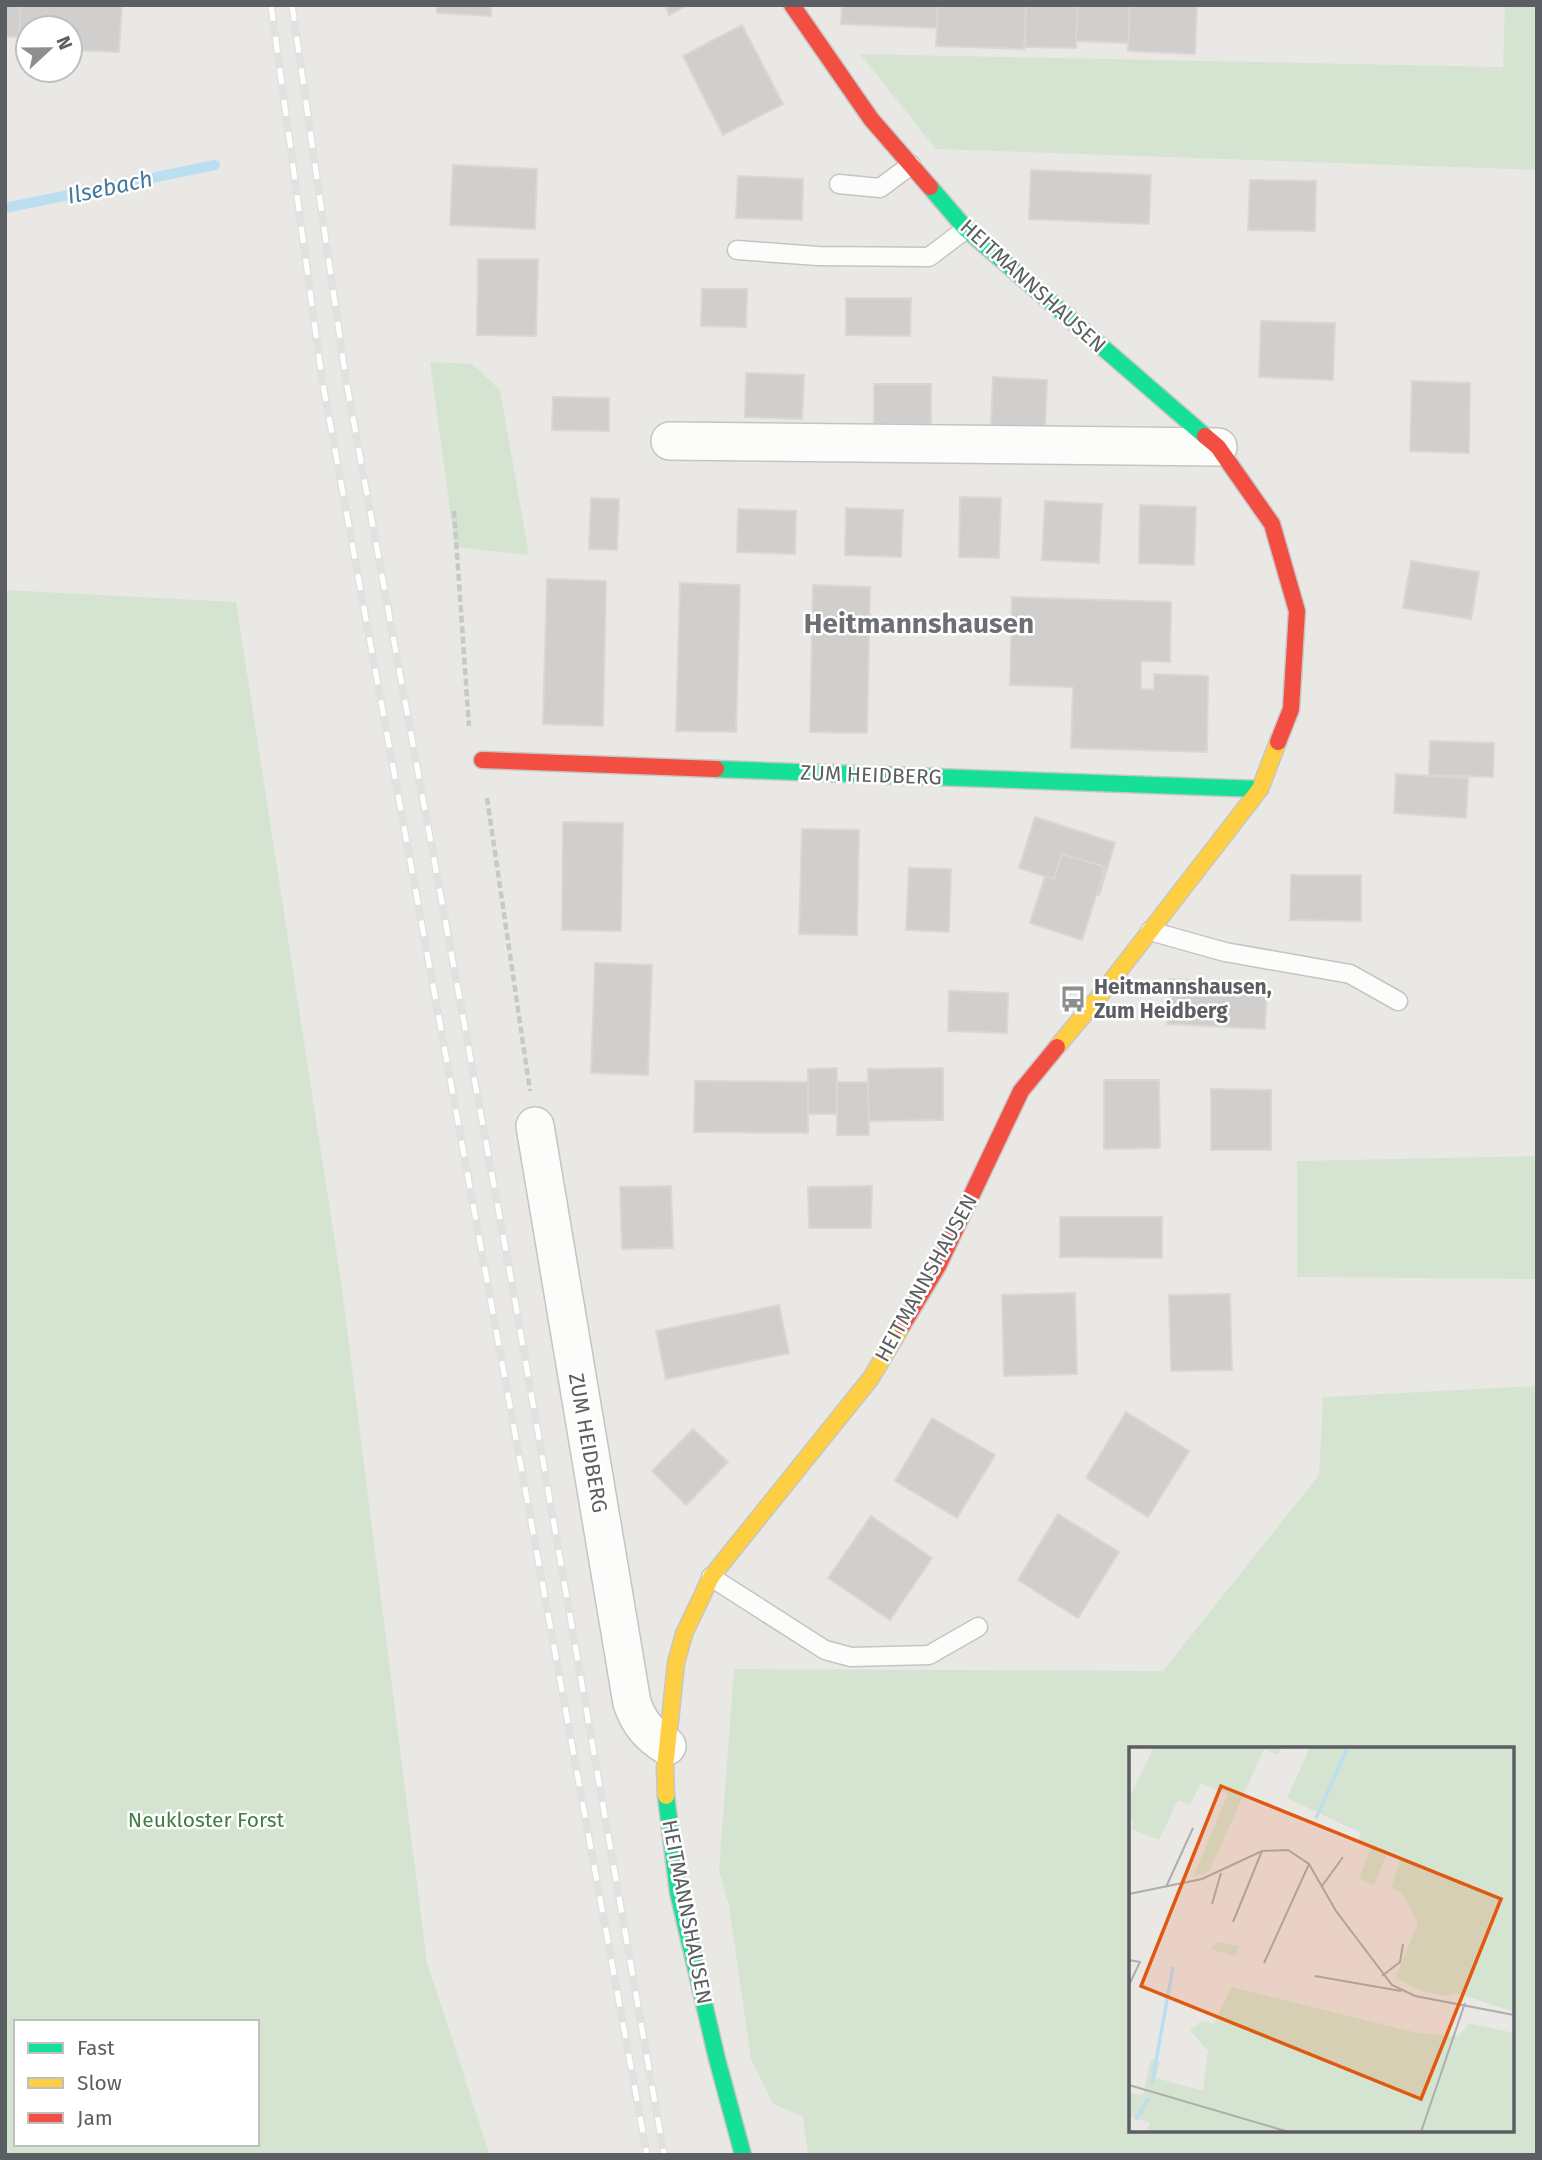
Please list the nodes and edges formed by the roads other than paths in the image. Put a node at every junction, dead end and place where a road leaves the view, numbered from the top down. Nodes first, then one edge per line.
1 (792, 5) edge
2 (911, 165) junction
3 (839, 184) dead end
4 (966, 229) junction
5 (737, 250) dead end
6 (670, 441) dead end
7 (1218, 447) junction
8 (481, 761) road end
9 (1260, 789) junction
10 (1150, 931) junction
11 (1398, 1000) dead end
12 (536, 1126) road end
13 (711, 1577) junction
14 (978, 1627) dead end
15 (667, 1746) junction
16 (743, 2155) edge

1 - 2 street, HEITMANNSHAUSEN
2 - 3 lane
2 - 4 street, HEITMANNSHAUSEN
4 - 5 lane
4 - 7 street, HEITMANNSHAUSEN
6 - 7 street
7 - 9 street, HEITMANNSHAUSEN
8 - 9 street, ZUM HEIDBERG
9 - 10 street, HEITMANNSHAUSEN
10 - 11 lane
10 - 13 street, HEITMANNSHAUSEN
12 - 15 street, ZUM HEIDBERG
13 - 14 lane
13 - 15 street, HEITMANNSHAUSEN
15 - 16 street, HEITMANNSHAUSEN

